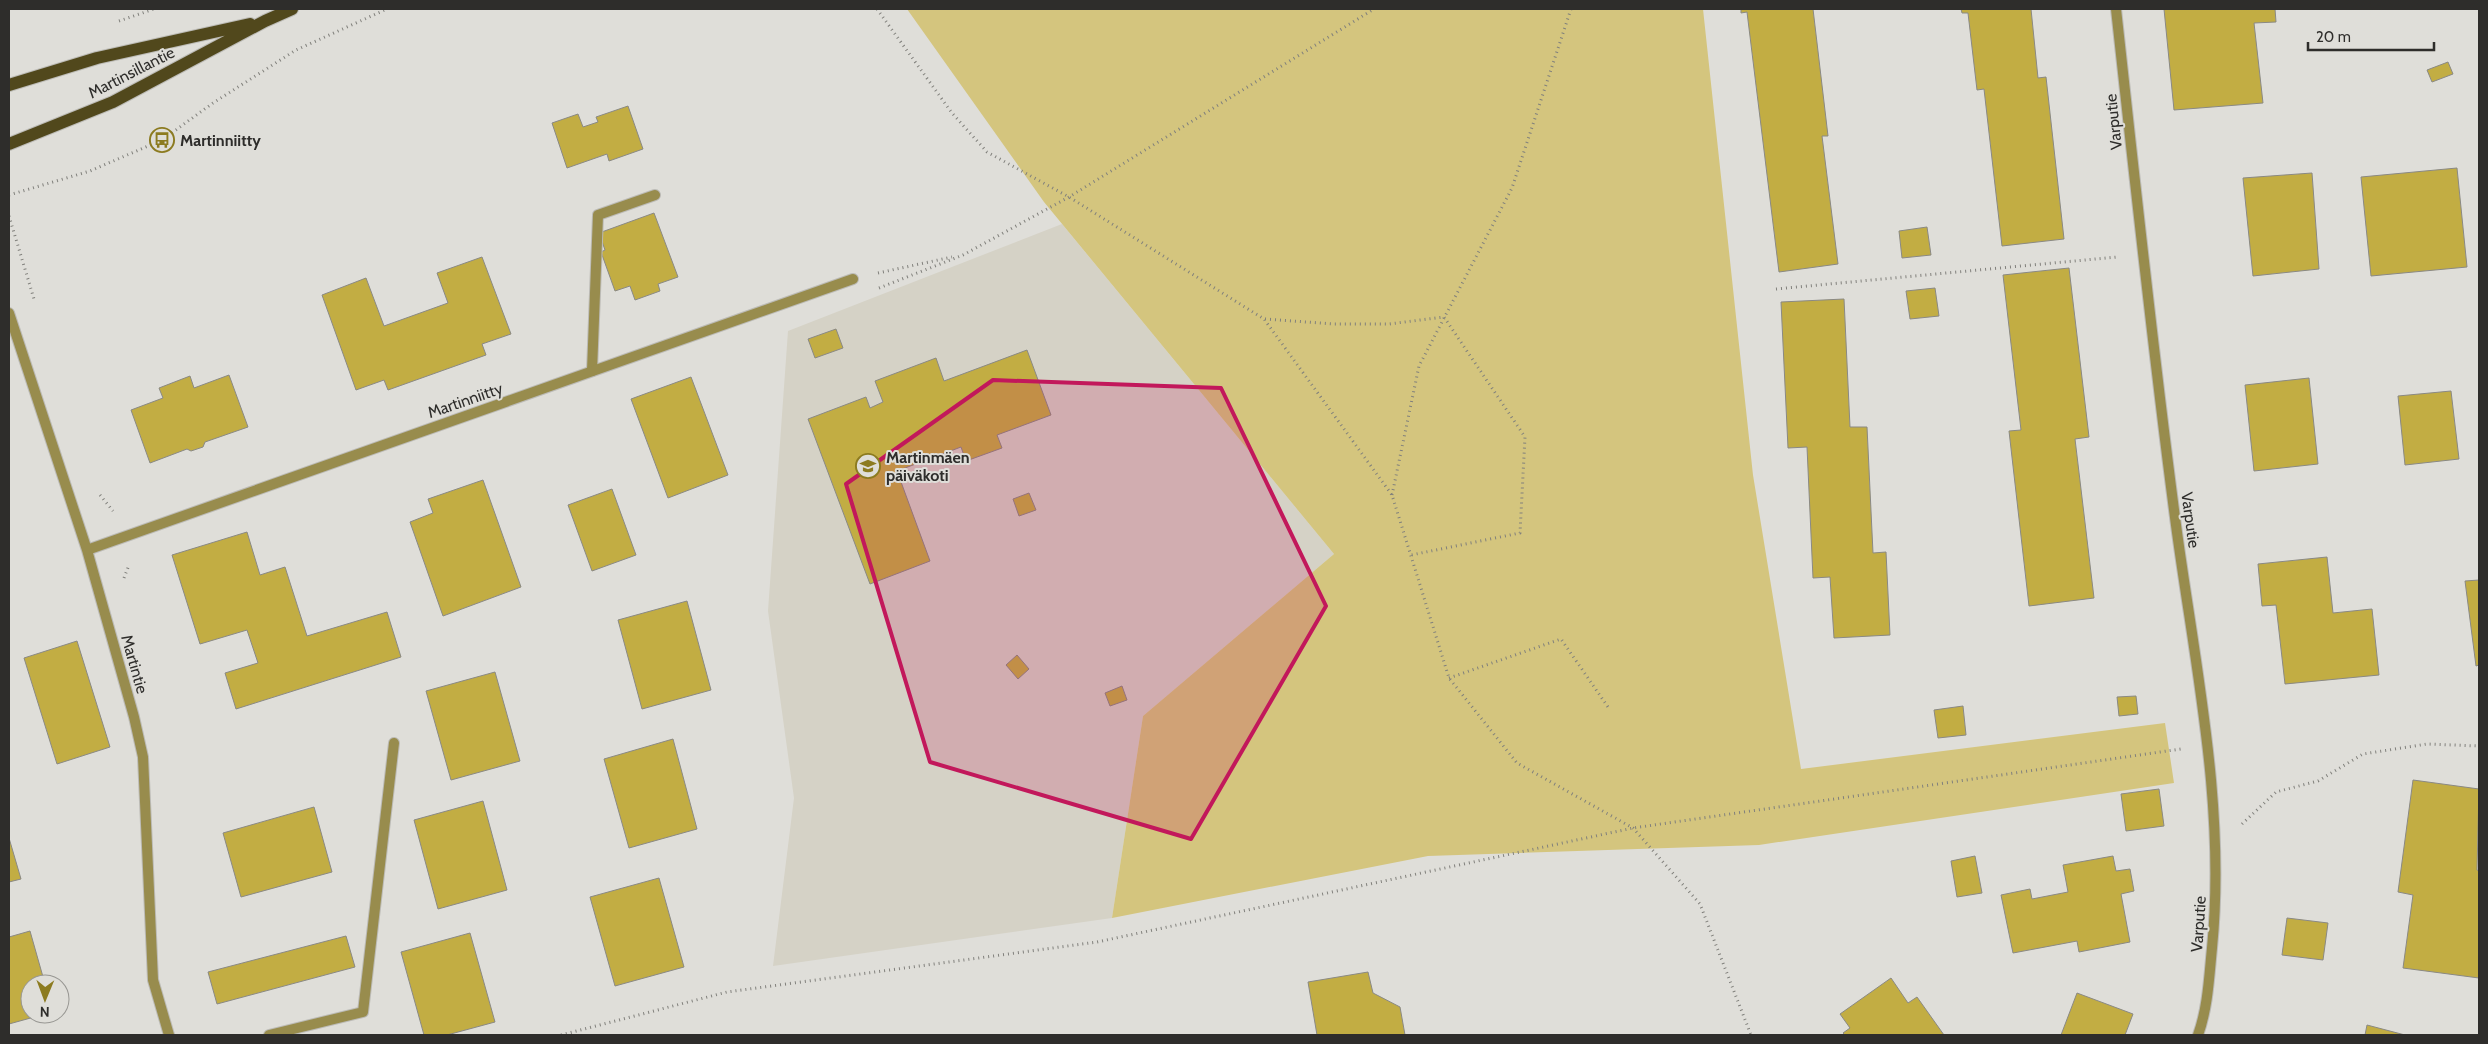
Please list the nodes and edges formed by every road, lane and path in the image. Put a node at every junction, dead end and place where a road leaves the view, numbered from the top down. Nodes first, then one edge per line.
1 (292, 9) edge
2 (387, 9) edge
3 (877, 9) edge
4 (1374, 9) edge
5 (1571, 9) edge
6 (2116, 9) edge
7 (265, 21) junction
8 (9, 85) edge
9 (9, 144) edge
10 (9, 195) edge
11 (655, 195) dead end
12 (1069, 198) junction
13 (2122, 256) dead end
14 (853, 278) joint
15 (1776, 289) dead end
16 (9, 313) edge
17 (1444, 317) junction
18 (1264, 319) junction
19 (592, 371) junction
20 (1392, 495) junction
21 (87, 550) junction
22 (1411, 555) junction
23 (1449, 678) junction
24 (1608, 707) dead end
25 (394, 743) dead end
26 (2479, 746) edge
27 (2208, 747) junction
28 (1633, 828) junction
29 (2215, 836) junction
30 (169, 1035) edge
31 (269, 1035) edge
32 (561, 1035) edge
33 (1751, 1035) edge
34 (2198, 1035) edge

1 - 7 main road, Martinsillantie
2 - 10 path
3 - 12 path
4 - 12 path
5 - 17 path
6 - 27 street, Varputie
7 - 8 main road, Martinsillantie
7 - 9 main road, Martinsillantie
11 - 19 street
12 - 14 path
12 - 18 path
13 - 15 path
14 - 19 street, Martinniitty
16 - 21 street, Martintie
17 - 18 path
17 - 20 path
17 - 22 path
18 - 20 path
19 - 21 street, Martinniitty
20 - 22 path
21 - 30 street, Martintie
22 - 23 path
23 - 24 path
23 - 28 path
25 - 31 street
26 - 29 path
27 - 28 path
27 - 29 street, Varputie
28 - 32 path
28 - 33 path
29 - 34 street, Varputie

